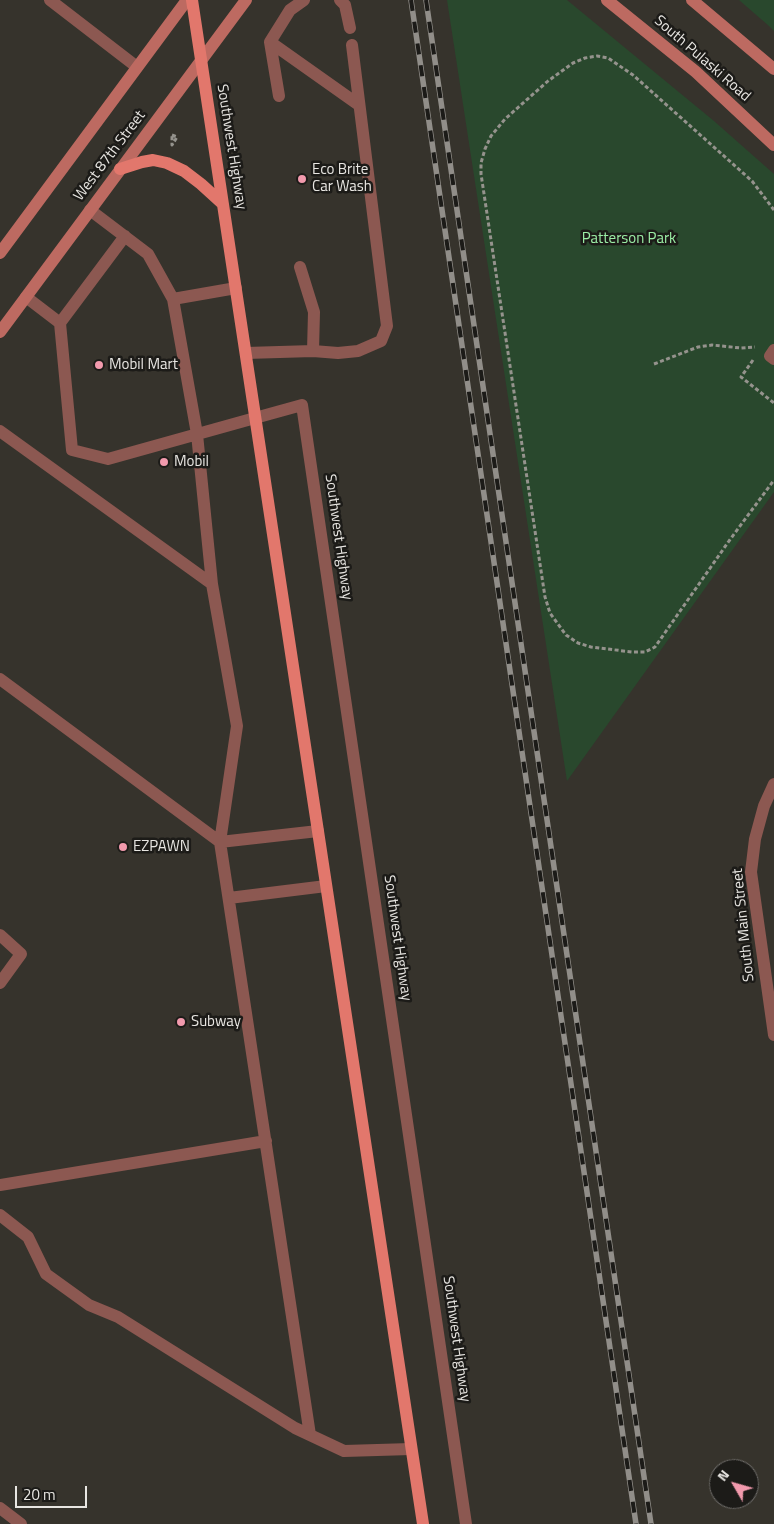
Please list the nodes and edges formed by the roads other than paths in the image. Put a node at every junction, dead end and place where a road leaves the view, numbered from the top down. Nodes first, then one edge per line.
1 (50, 0) edge
2 (187, 0) edge
3 (192, 0) edge
4 (246, 0) edge
5 (304, 0) edge
6 (340, 0) edge
7 (607, 0) edge
8 (692, 0) edge
9 (350, 28) dead end
10 (270, 42) junction
11 (352, 45) dead end
12 (201, 60) junction
13 (137, 67) junction
14 (774, 69) edge
15 (279, 96) dead end
16 (359, 106) junction
17 (774, 145) edge
18 (120, 169) junction
19 (223, 204) junction
20 (90, 210) junction
21 (125, 236) junction
22 (0, 253) edge
23 (300, 267) dead end
24 (236, 288) junction
25 (26, 296) junction
26 (173, 298) junction
27 (60, 323) junction
28 (0, 332) edge
29 (768, 348) edge
30 (313, 351) junction
31 (246, 353) junction
32 (774, 359) edge
33 (255, 418) junction
34 (0, 431) edge
35 (197, 434) junction
36 (212, 584) junction
37 (0, 678) edge
38 (774, 784) edge
39 (318, 831) junction
40 (220, 842) junction
41 (326, 886) junction
42 (229, 898) junction
43 (0, 935) edge
44 (0, 983) edge
45 (774, 1035) edge
46 (266, 1141) junction
47 (0, 1185) edge
48 (0, 1215) edge
49 (310, 1435) junction
50 (411, 1449) junction
51 (0, 1508) edge
52 (21, 1524) edge
53 (423, 1524) edge
54 (466, 1524) edge

1 - 13 street
2 - 13 main road, West 87th Street
3 - 12 main road, Southwest Highway
4 - 12 main road, West 87th Street
5 - 10 street
6 - 9 street
7 - 17 main road, South Pulaski Road
8 - 14 main road
10 - 15 street
10 - 16 street
11 - 16 street
12 - 18 main road, West 87th Street
12 - 19 main road, Southwest Highway
13 - 22 main road, West 87th Street
16 - 30 street
18 - 19 main road
18 - 20 main road, West 87th Street
19 - 24 main road, Southwest Highway
20 - 21 street
20 - 25 main road, West 87th Street
21 - 26 street
21 - 27 street
23 - 30 street
24 - 26 street
24 - 31 main road, Southwest Highway
25 - 27 street
25 - 28 main road, West 87th Street
26 - 35 street
27 - 35 street
29 - 32 street
30 - 31 street
31 - 33 main road, Southwest Highway
33 - 35 street
33 - 39 main road, Southwest Highway
33 - 54 street, Southwest Highway
34 - 36 street
35 - 36 street
36 - 40 street
37 - 40 street
38 - 45 street, South Main Street
39 - 40 street
39 - 41 main road, Southwest Highway
40 - 42 street
41 - 42 street
41 - 50 main road, Southwest Highway
42 - 46 street
43 - 44 street
46 - 47 street
46 - 49 street
48 - 49 street
49 - 50 street
50 - 53 main road, Southwest Highway
51 - 52 street

